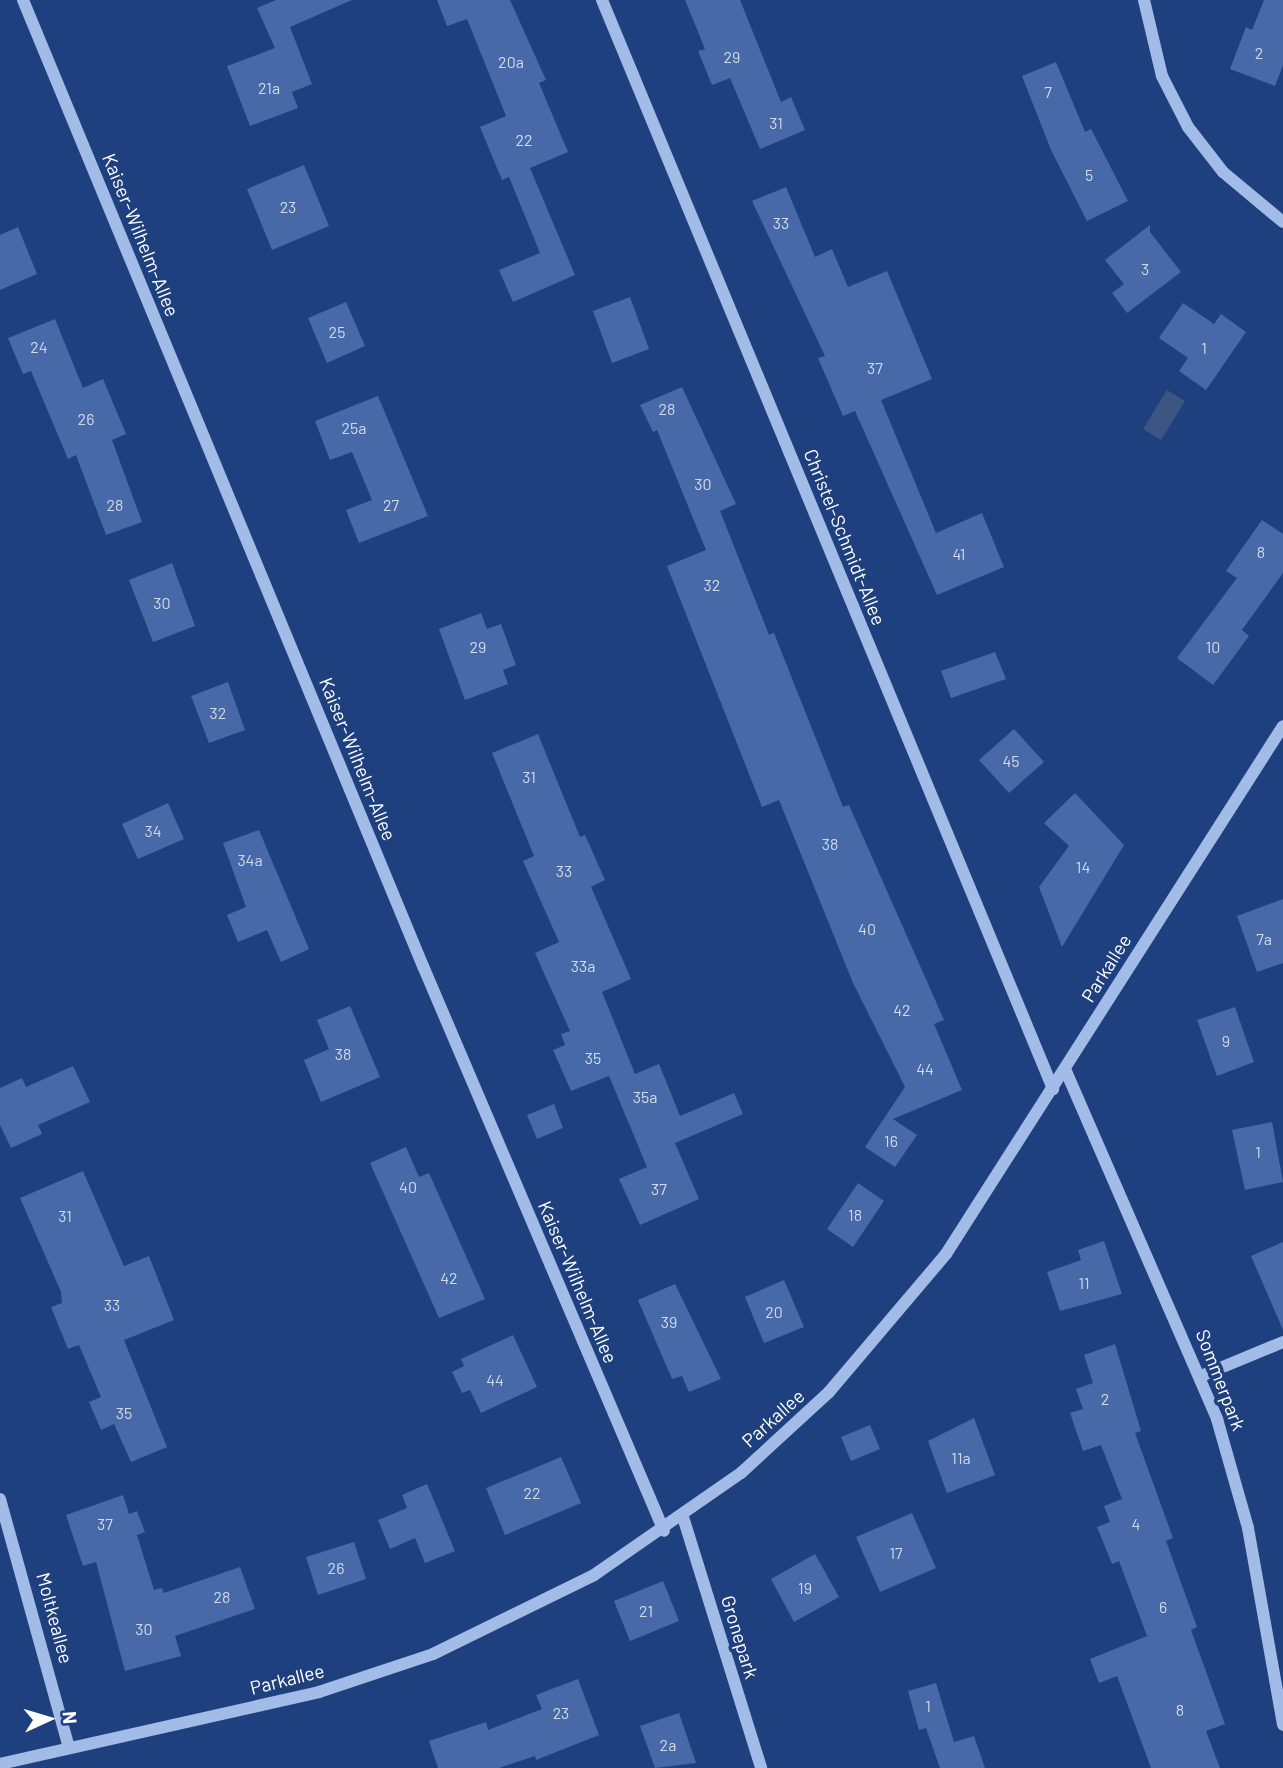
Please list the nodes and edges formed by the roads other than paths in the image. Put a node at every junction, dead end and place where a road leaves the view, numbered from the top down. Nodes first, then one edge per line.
1 (23, 0) edge
2 (603, 0) edge
3 (1144, 0) edge
4 (1283, 222) edge
5 (1283, 726) edge
6 (1065, 1069) junction
7 (1053, 1088) junction
8 (1283, 1342) edge
9 (1201, 1376) junction
10 (0, 1499) edge
11 (683, 1517) junction
12 (664, 1531) junction
13 (1283, 1724) edge
14 (69, 1748) junction
15 (0, 1763) edge
16 (761, 1768) edge

1 - 12 street, Kaiser-Wilhelm-Allee
2 - 7 street, Christel-Schmidt-Allee
3 - 4 street
5 - 6 street, Parkallee
6 - 7 street, Parkallee
6 - 9 street, Sommerpark
7 - 11 street, Parkallee
8 - 9 street
9 - 13 street, Sommerpark
10 - 14 street, Moltkeallee
11 - 12 street, Parkallee
11 - 16 street, Gronepark
12 - 14 street, Parkallee
14 - 15 street, Parkallee

